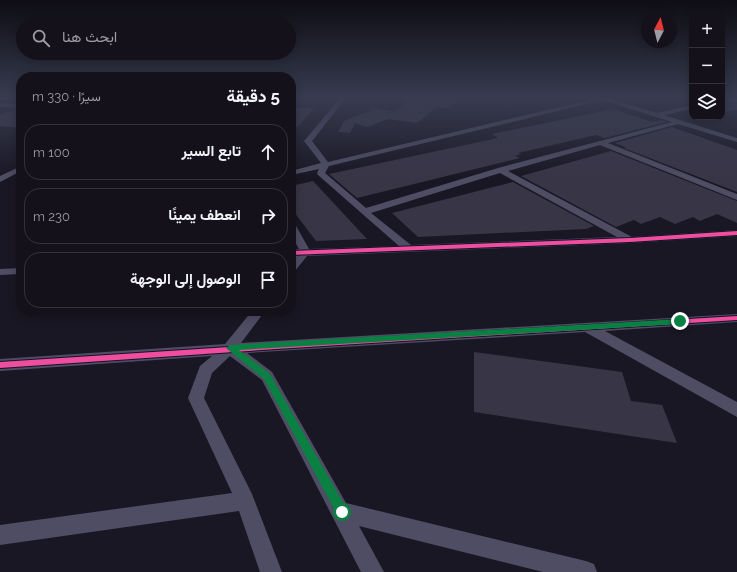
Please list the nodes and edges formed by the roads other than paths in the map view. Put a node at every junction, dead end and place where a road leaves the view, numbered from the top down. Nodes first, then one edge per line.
1 (321, 125) edge
2 (491, 125) edge
3 (668, 125) edge
4 (687, 125) edge
5 (737, 140) edge
6 (601, 143) junction
7 (326, 164) junction
8 (501, 170) junction
9 (16, 171) edge
10 (296, 172) edge
11 (0, 179) edge
12 (737, 197) edge
13 (364, 212) junction
14 (737, 233) edge
15 (296, 235) edge
16 (630, 240) junction
17 (408, 248) junction
18 (305, 251) junction
19 (296, 252) edge
20 (296, 263) edge
21 (16, 271) edge
22 (0, 272) edge
23 (255, 316) edge
24 (737, 318) edge
25 (588, 328) junction
26 (230, 348) junction
27 (0, 365) edge
28 (737, 410) edge
29 (245, 502) junction
30 (342, 512) junction
31 (0, 535) edge
32 (271, 572) edge
33 (374, 572) edge
34 (586, 572) edge

1 - 7 street
2 - 7 street
3 - 6 street
4 - 5 street
6 - 8 street
6 - 12 street
7 - 10 street
7 - 13 street
8 - 13 street
8 - 16 street
9 - 11 street
13 - 17 street
14 - 16 street
15 - 18 street
16 - 17 street
17 - 18 street
18 - 19 street
18 - 20 street
21 - 22 street
23 - 26 street
24 - 25 street
25 - 26 street
25 - 28 street
26 - 27 street
26 - 29 street
26 - 30 street
29 - 31 street
29 - 32 street
30 - 33 street
30 - 34 street

